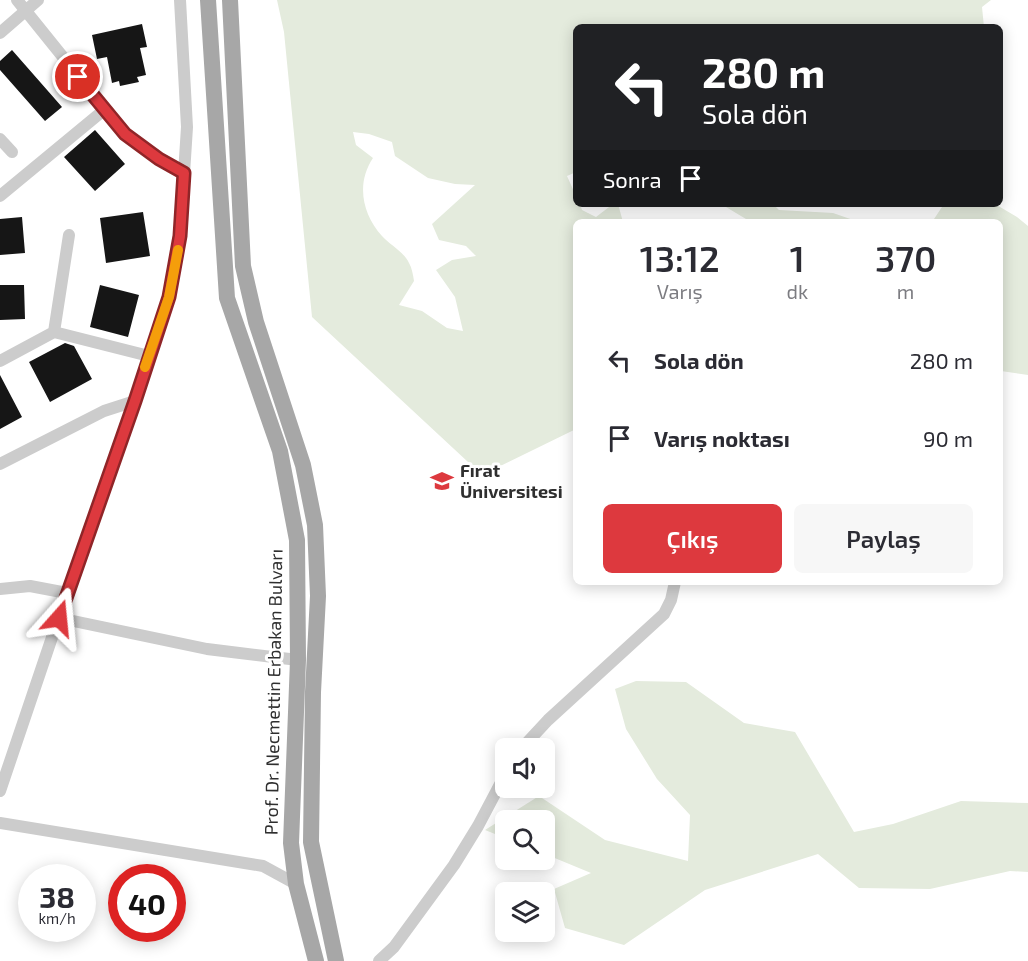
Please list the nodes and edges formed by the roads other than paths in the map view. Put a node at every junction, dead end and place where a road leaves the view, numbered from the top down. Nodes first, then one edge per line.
1 (17, 0) edge
2 (38, 0) edge
3 (180, 0) edge
4 (208, 0) edge
5 (230, 0) edge
6 (26, 11) junction
7 (0, 33) edge
8 (104, 110) junction
9 (0, 139) edge
10 (12, 152) dead end
11 (184, 173) junction
12 (0, 196) edge
13 (69, 235) dead end
14 (54, 332) junction
15 (149, 356) junction
16 (0, 361) edge
17 (135, 401) junction
18 (0, 464) edge
19 (1, 585) edge
20 (674, 585) edge
21 (67, 593) junction
22 (59, 618) junction
23 (298, 660) junction
24 (531, 738) edge
25 (0, 791) edge
26 (495, 794) edge
27 (0, 823) edge
28 (296, 884) junction
29 (316, 961) edge
30 (336, 961) edge
31 (379, 961) edge

1 - 6 street
2 - 6 street
3 - 11 street
4 - 23 main road, Prof. Dr. Necmettin Erbakan Bulvarı
5 - 30 main road
6 - 7 street
6 - 8 street
8 - 11 street
8 - 12 street
9 - 10 street
11 - 15 street
13 - 14 street
14 - 15 street
14 - 16 street
15 - 17 street
17 - 18 street
17 - 21 street
19 - 21 street
20 - 24 street
21 - 22 street
22 - 23 street
22 - 25 street
23 - 28 main road, Prof. Dr. Necmettin Erbakan Bulvarı
26 - 31 street
27 - 28 street
28 - 29 main road, Prof. Dr. Necmettin Erbakan Bulvarı

